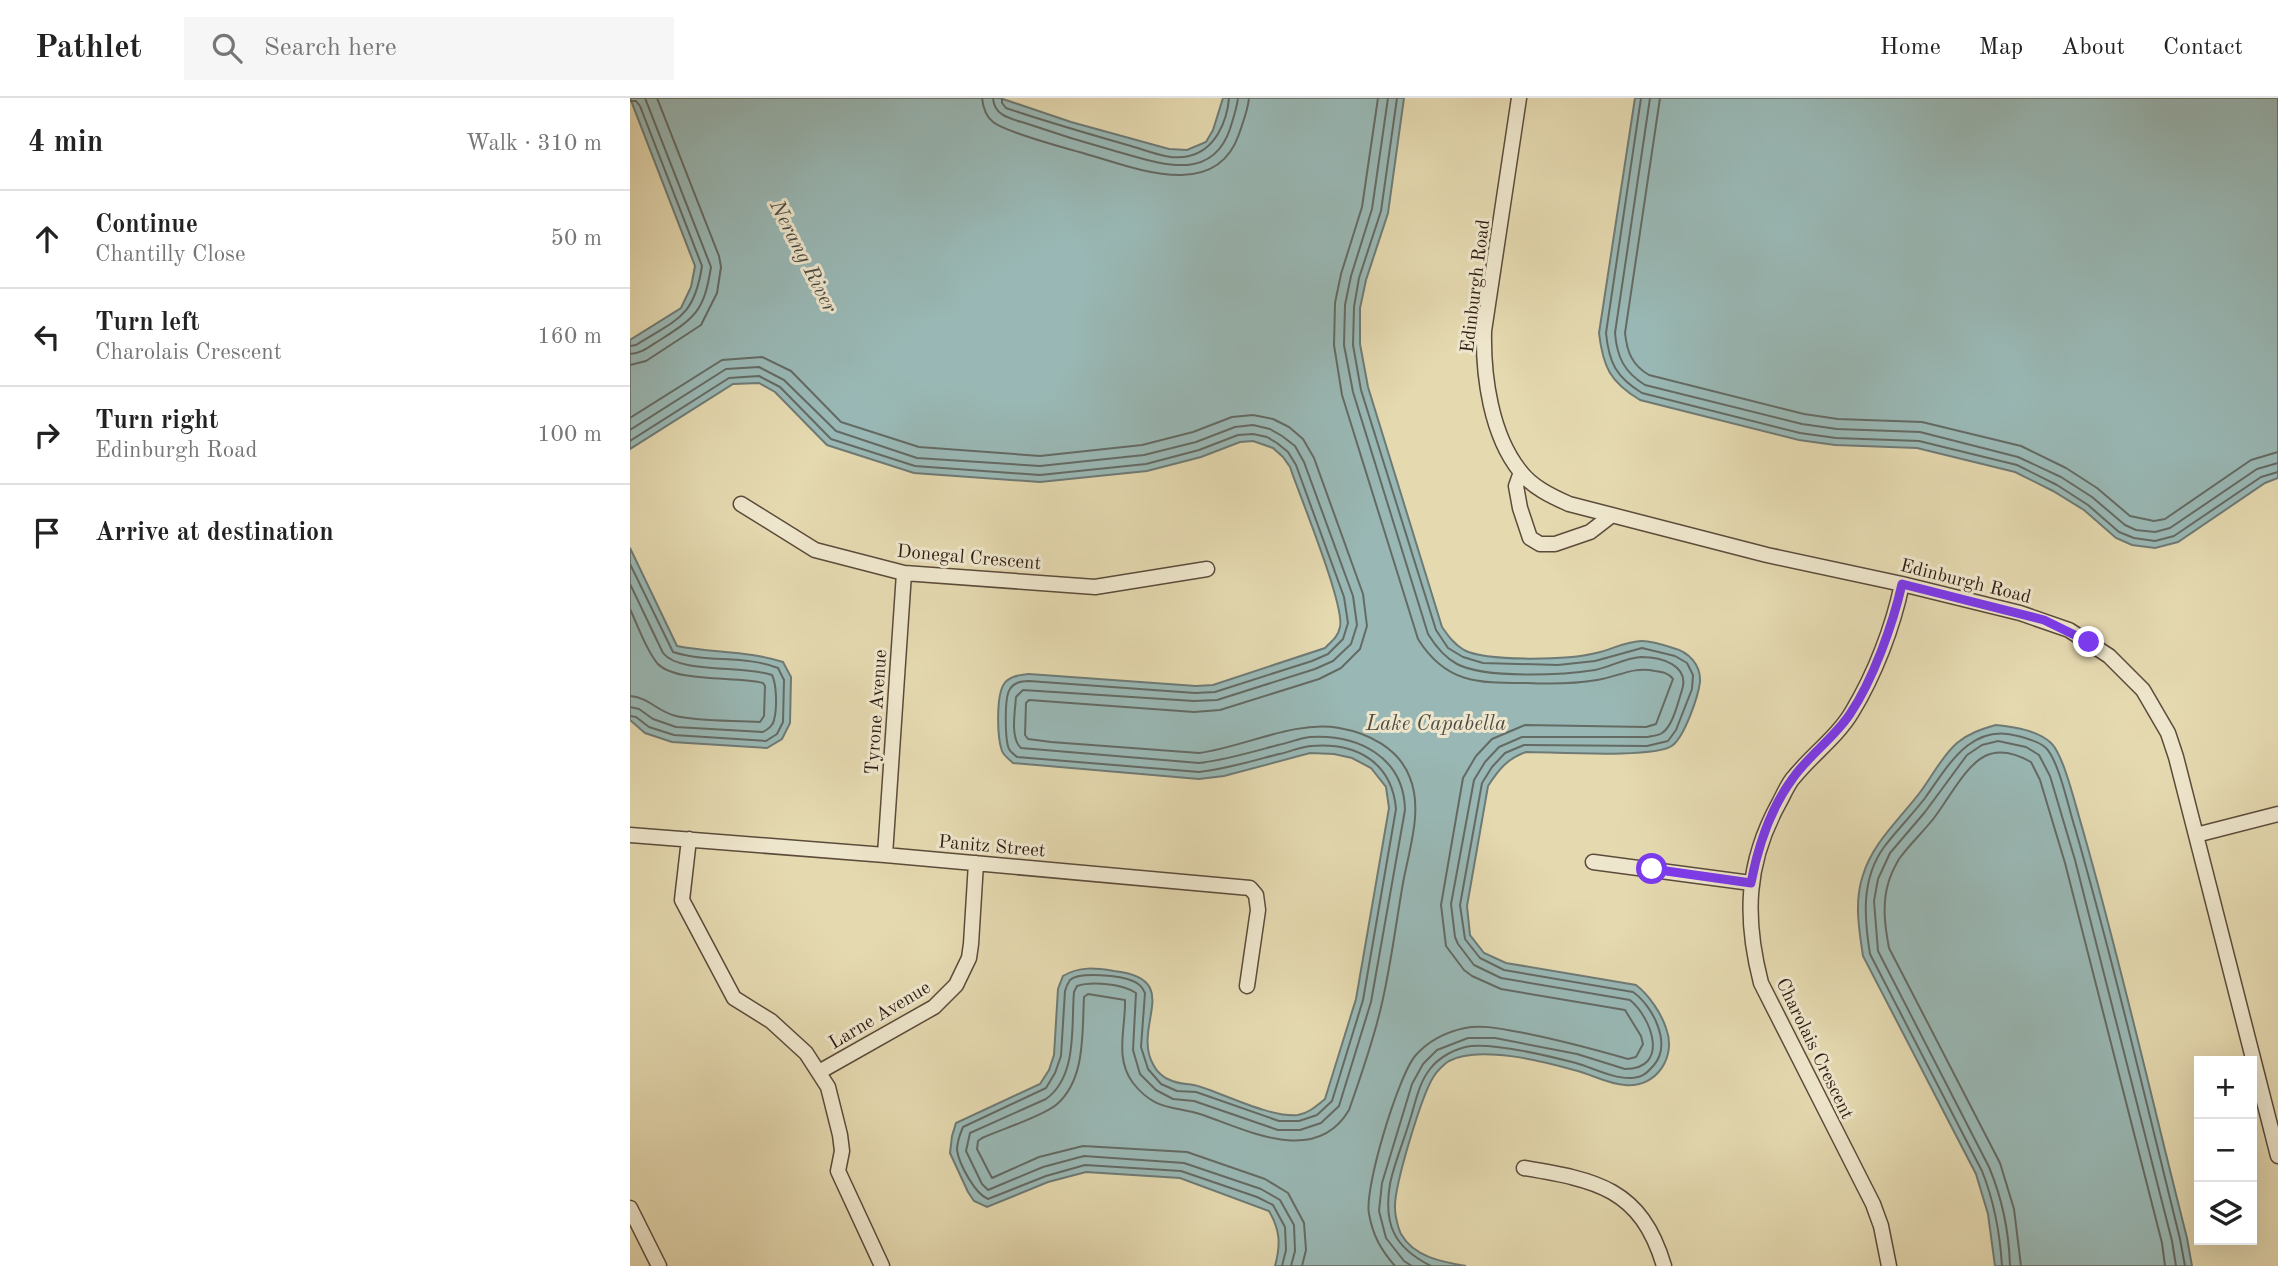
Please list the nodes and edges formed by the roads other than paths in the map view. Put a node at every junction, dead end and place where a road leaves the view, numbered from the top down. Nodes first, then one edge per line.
1 (1519, 98) edge
2 (1521, 472) junction
3 (741, 504) dead end
4 (1612, 515) junction
5 (1207, 569) dead end
6 (904, 573) junction
7 (1902, 584) junction
8 (2278, 814) edge
9 (630, 835) edge
10 (2196, 835) junction
11 (689, 839) junction
12 (885, 855) junction
13 (1593, 862) dead end
14 (976, 863) junction
15 (1751, 883) junction
16 (1247, 986) dead end
17 (819, 1072) junction
18 (2278, 1156) edge
19 (1524, 1168) dead end
20 (630, 1208) edge
21 (659, 1266) edge
22 (882, 1266) edge
23 (1664, 1266) edge
24 (1889, 1266) edge

1 - 2 street, Edinburgh Road
2 - 4 street, Edinburgh Road
2 - 4 street
3 - 6 street, Donegal Crescent
4 - 7 street, Edinburgh Road
5 - 6 street, Donegal Crescent
6 - 12 street, Tyrone Avenue
7 - 10 street, Edinburgh Road
7 - 15 street, Charolais Crescent
8 - 10 street
9 - 11 street, Panitz Street
10 - 18 street, Edinburgh Road
11 - 12 street, Panitz Street
11 - 17 street
12 - 14 street, Panitz Street
13 - 15 street
14 - 16 street, Panitz Street
14 - 17 street, Larne Avenue
15 - 24 street, Charolais Crescent
17 - 22 street
19 - 23 street
20 - 21 street

